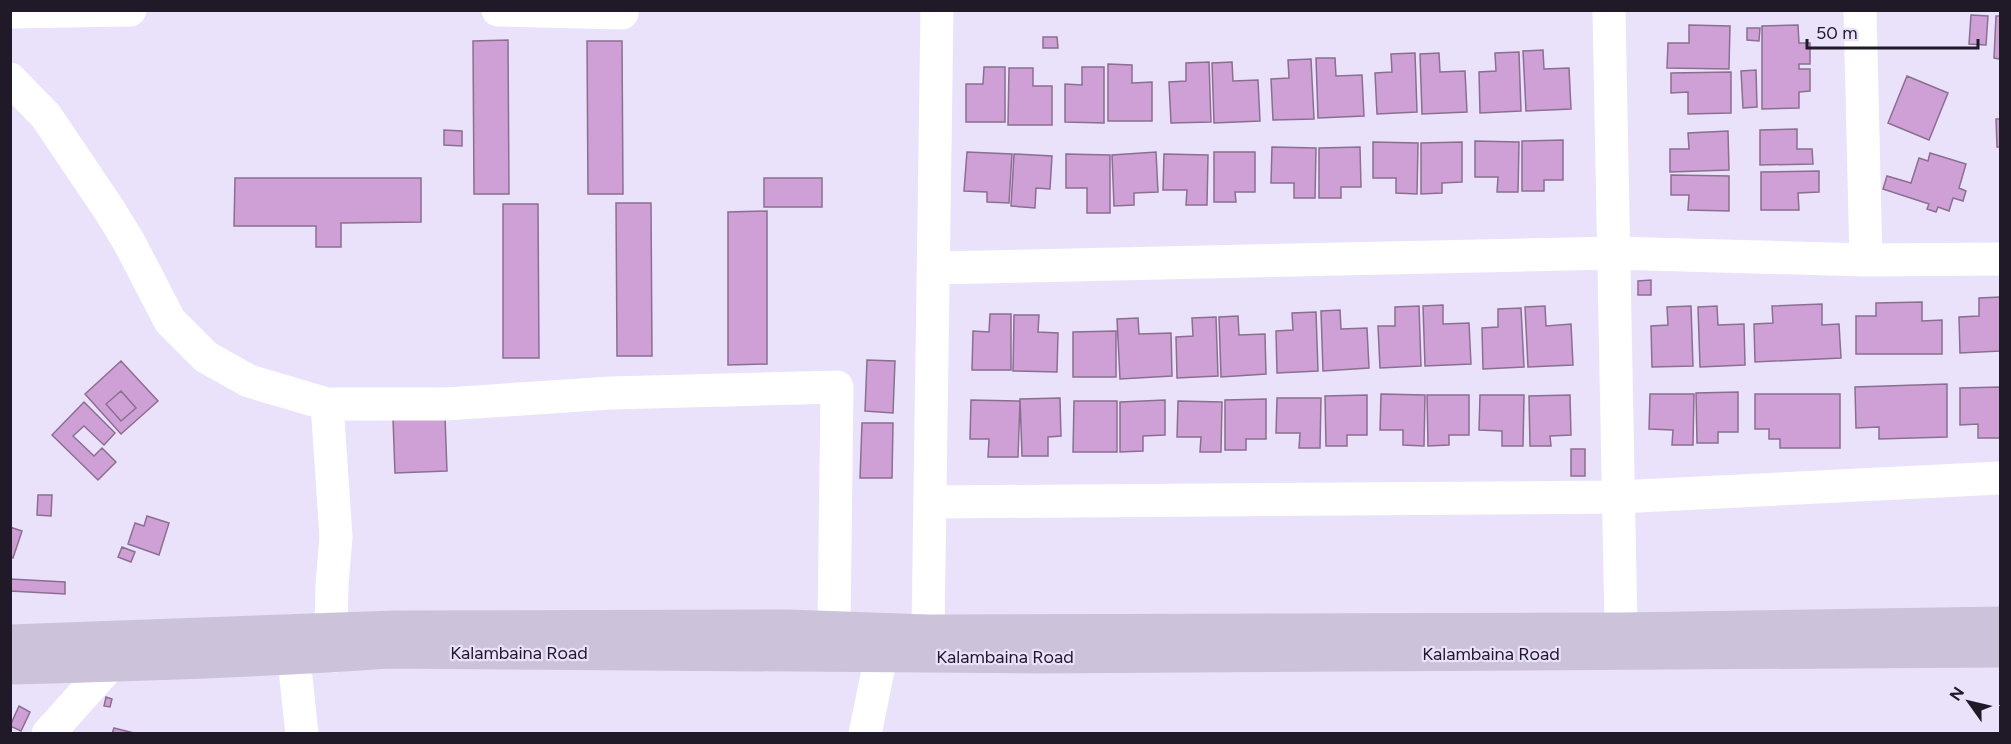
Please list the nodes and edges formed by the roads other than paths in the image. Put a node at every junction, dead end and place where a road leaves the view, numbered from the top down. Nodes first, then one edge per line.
1 (130, 10) edge
2 (498, 10) edge
3 (937, 10) edge
4 (1609, 10) edge
5 (1860, 10) edge
6 (10, 12) edge
7 (541, 12) edge
8 (622, 13) dead end
9 (10, 80) edge
10 (1613, 253) junction
11 (2001, 259) edge
12 (1866, 260) junction
13 (934, 268) junction
14 (327, 404) junction
15 (2001, 478) edge
16 (1618, 497) junction
17 (931, 502) junction
18 (2001, 623) edge
19 (834, 627) junction
20 (1621, 629) junction
21 (928, 631) junction
22 (10, 641) edge
23 (332, 643) junction
24 (292, 645) junction
25 (2001, 651) edge
26 (881, 656) junction
27 (109, 666) junction
28 (10, 668) edge
29 (48, 734) edge
30 (302, 734) edge
31 (865, 734) edge

1 - 6 street
2 - 7 street
3 - 13 street
4 - 10 street
5 - 12 street
7 - 8 street
9 - 14 street
10 - 12 street
10 - 13 street
10 - 16 street
11 - 12 street
13 - 17 street
14 - 19 street
14 - 23 street
15 - 16 street
16 - 17 street
16 - 20 street
17 - 21 street
18 - 20 main road
19 - 21 main road
19 - 23 main road
20 - 21 main road
22 - 24 main road
23 - 24 main road, Kalambaina Road
23 - 26 main road, Kalambaina Road
24 - 27 main road, Kalambaina Road
24 - 30 street
25 - 26 main road, Kalambaina Road
26 - 31 street
27 - 28 main road, Kalambaina Road
27 - 29 street

